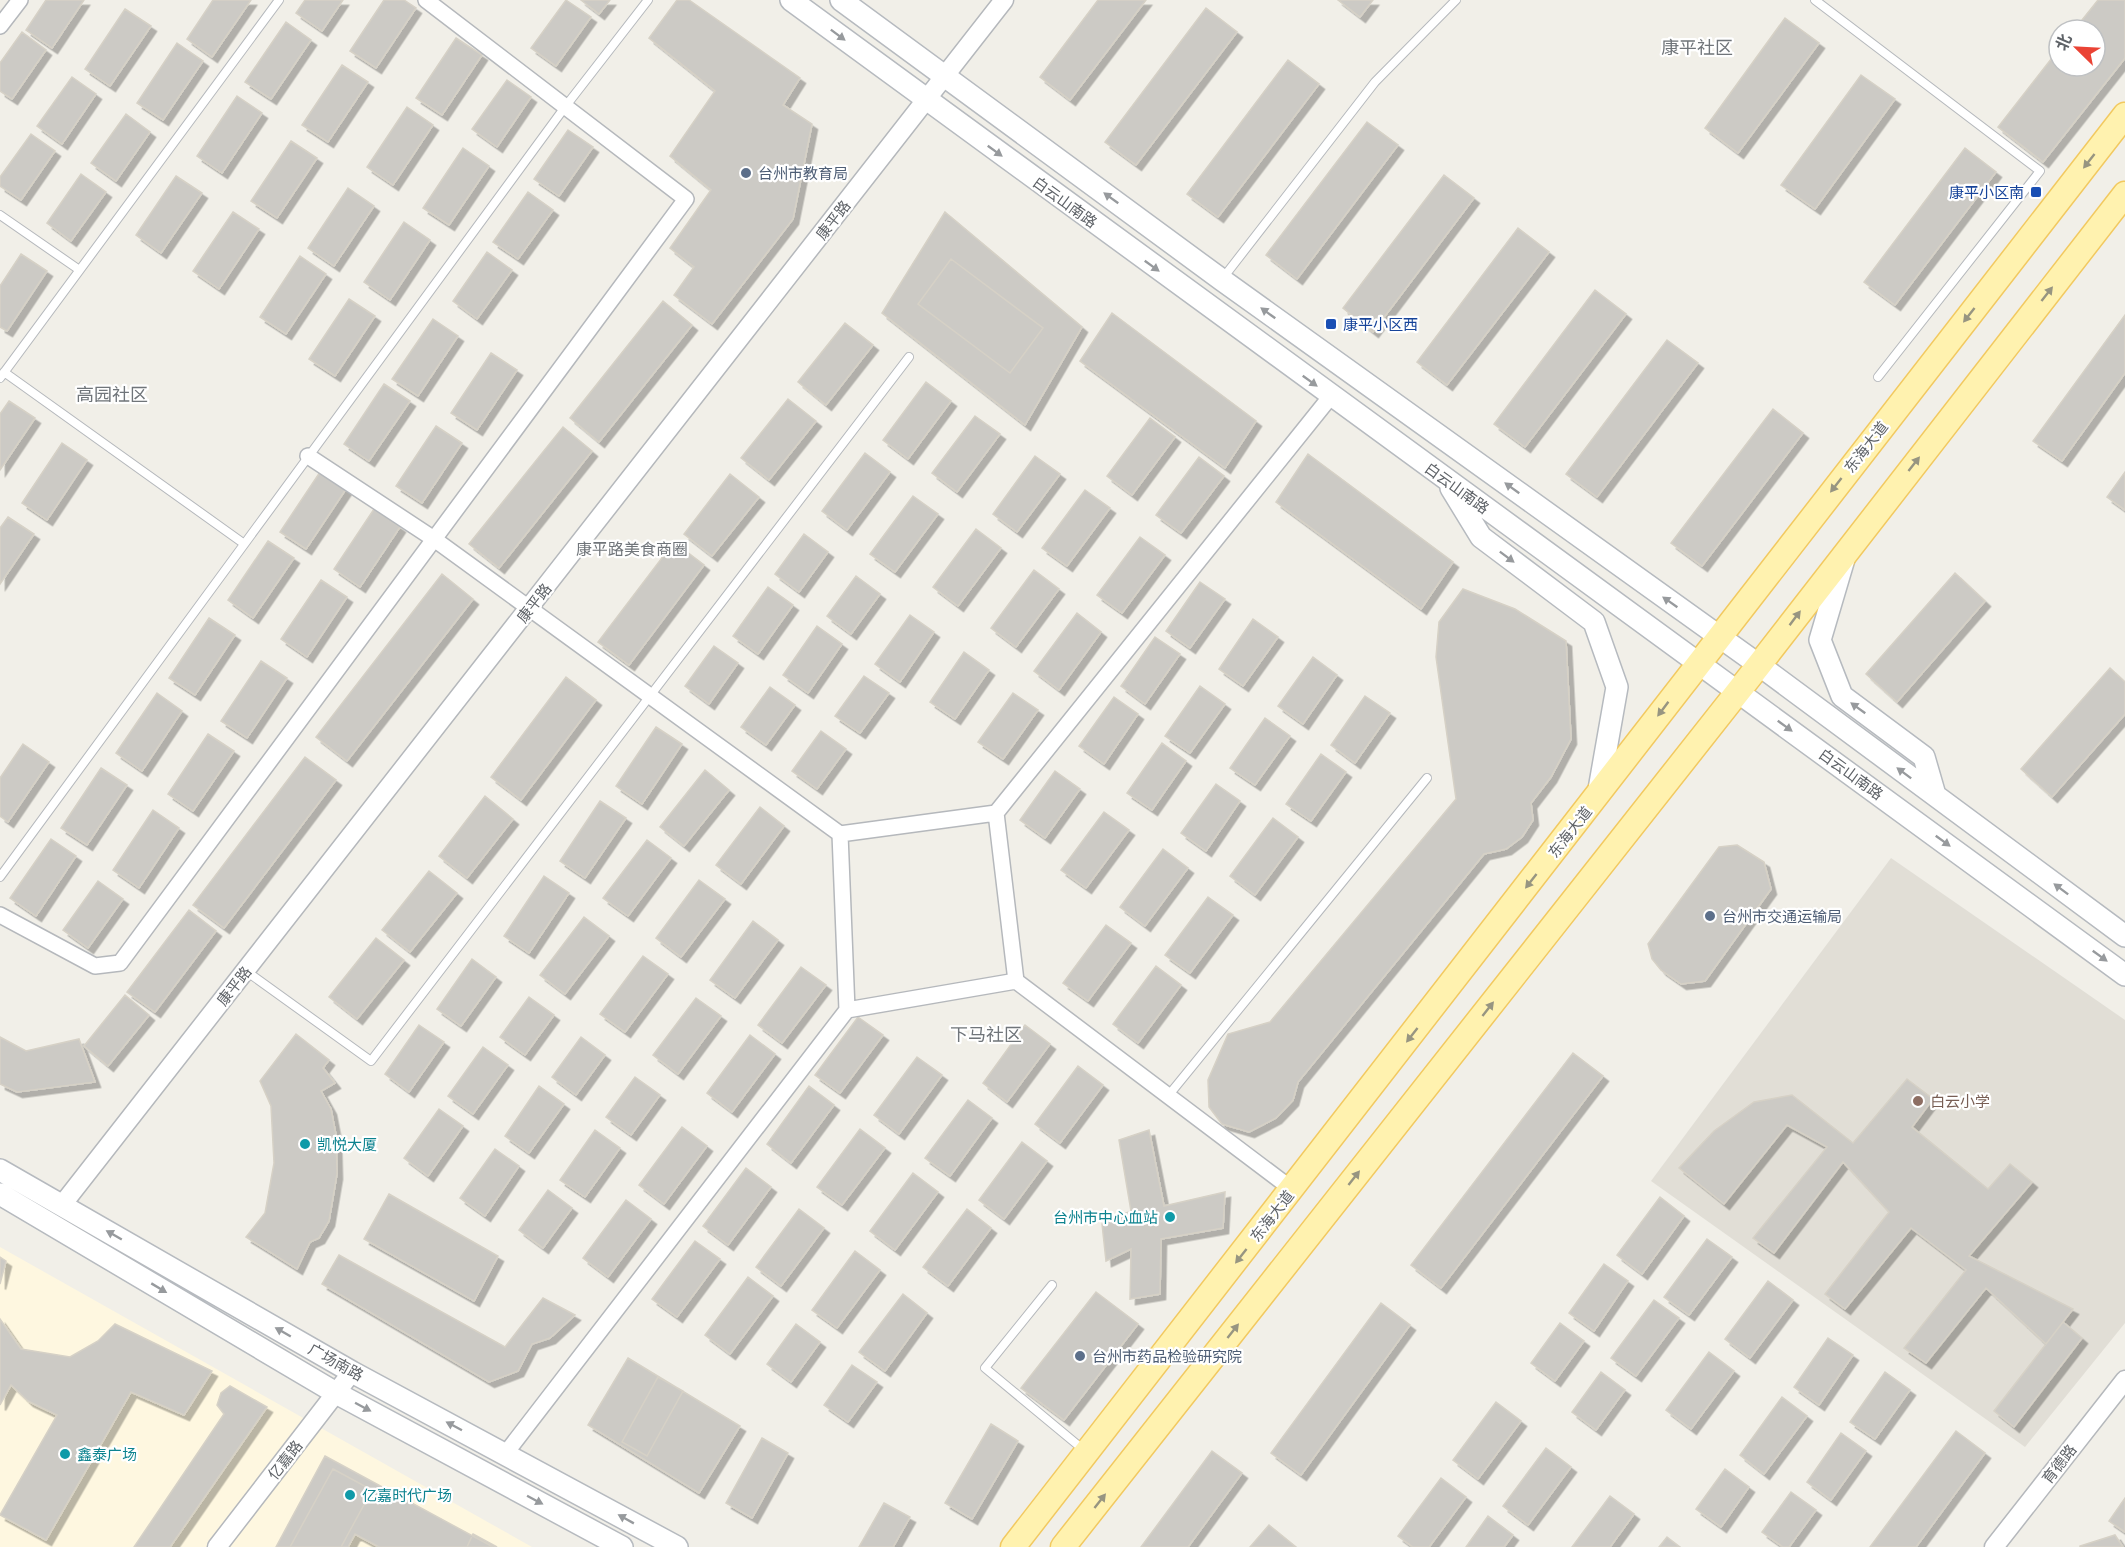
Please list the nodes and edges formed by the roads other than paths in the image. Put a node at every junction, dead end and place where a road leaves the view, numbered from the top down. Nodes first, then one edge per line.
1 (20, 0) edge
2 (279, 0) edge
3 (426, 0) edge
4 (648, 0) edge
5 (791, 0) edge
6 (841, 0) edge
7 (1004, 0) edge
8 (1456, 0) edge
9 (1815, 0) edge
10 (0, 26) edge
11 (944, 77) junction
12 (926, 101) junction
13 (565, 107) junction
14 (2125, 115) edge
15 (2125, 194) edge
16 (0, 215) edge
17 (78, 269) junction
18 (1222, 280) junction
19 (909, 357) dead end
20 (2, 375) edge
21 (1878, 377) dead end
22 (1331, 396) junction
23 (308, 456) junction
24 (1446, 479) junction
25 (434, 539) junction
26 (243, 543) junction
27 (1846, 551) junction
28 (530, 609) junction
29 (1718, 636) junction
30 (1698, 663) junction
31 (1759, 665) junction
32 (1738, 691) junction
33 (651, 696) junction
34 (1428, 778) dead end
35 (1598, 795) junction
36 (1935, 795) junction
37 (996, 813) junction
38 (840, 834) junction
39 (0, 877) edge
40 (0, 915) edge
41 (2125, 936) edge
42 (246, 971) junction
43 (2125, 975) edge
44 (1016, 981) junction
45 (847, 1010) junction
46 (1168, 1096) junction
47 (0, 1170) edge
48 (1293, 1190) junction
49 (0, 1194) edge
50 (62, 1205) junction
51 (1052, 1286) dead end
52 (352, 1372) junction
53 (2125, 1380) edge
54 (336, 1393) junction
55 (1087, 1452) junction
56 (506, 1453) junction
57 (217, 1547) edge
58 (622, 1547) edge
59 (677, 1547) edge
60 (1012, 1547) edge
61 (1063, 1547) edge
62 (1994, 1547) edge

1 - 10 street
2 - 17 lane
3 - 13 street
4 - 13 lane
5 -> 12 main road, 白云山南路
6 - 11 main road, 白云山南路
7 - 11 street, 康平路
8 - 18 lane
9 - 21 lane
11 - 12 street, 康平路
18 -> 11 main road, 白云山南路
12 -> 22 main road, 白云山南路
12 - 28 street, 康平路
13 - 23 lane
13 - 25 street
14 -> 29 main road, 东海大道
27 -> 15 main road
16 - 17 lane
17 - 20 lane
29 -> 18 main road, 白云山南路
19 - 33 lane
20 - 26 lane
22 - 24 main road, 白云山南路
22 - 37 street
23 - 25 street
23 - 26 lane
24 - 30 main road, 白云山南路
24 -> 35 main road
25 - 28 street
25 - 40 street
26 - 39 lane
31 -> 27 main road
36 -> 27 main road
28 - 33 street
28 - 42 street, 康平路
29 - 30 main road, 东海大道
29 - 31 main road, 白云山南路
30 - 32 main road, 白云山南路
30 -> 35 main road, 东海大道
31 - 32 main road
36 -> 31 main road, 白云山南路
32 -> 43 main road, 白云山南路
61 -> 32 main road
33 - 38 street
33 - 42 lane
34 - 46 lane
35 -> 48 main road, 东海大道
41 -> 36 main road, 白云山南路
37 - 38 street
37 - 44 street
38 - 45 street
42 - 50 street, 康平路
44 - 45 street
44 - 46 street
45 - 56 street
46 - 48 street
47 - 50 main road, 广场南路
48 -> 55 main road, 东海大道
49 -> 54 main road, 广场南路
52 -> 50 main road, 广场南路
51 - 55 lane
52 - 54 street, 亿嘉路
56 -> 52 main road, 广场南路
53 - 62 street, 育德路
54 - 57 street, 亿嘉路
54 -> 58 main road, 广场南路
55 - 60 main road, 东海大道
59 -> 56 main road, 广场南路

